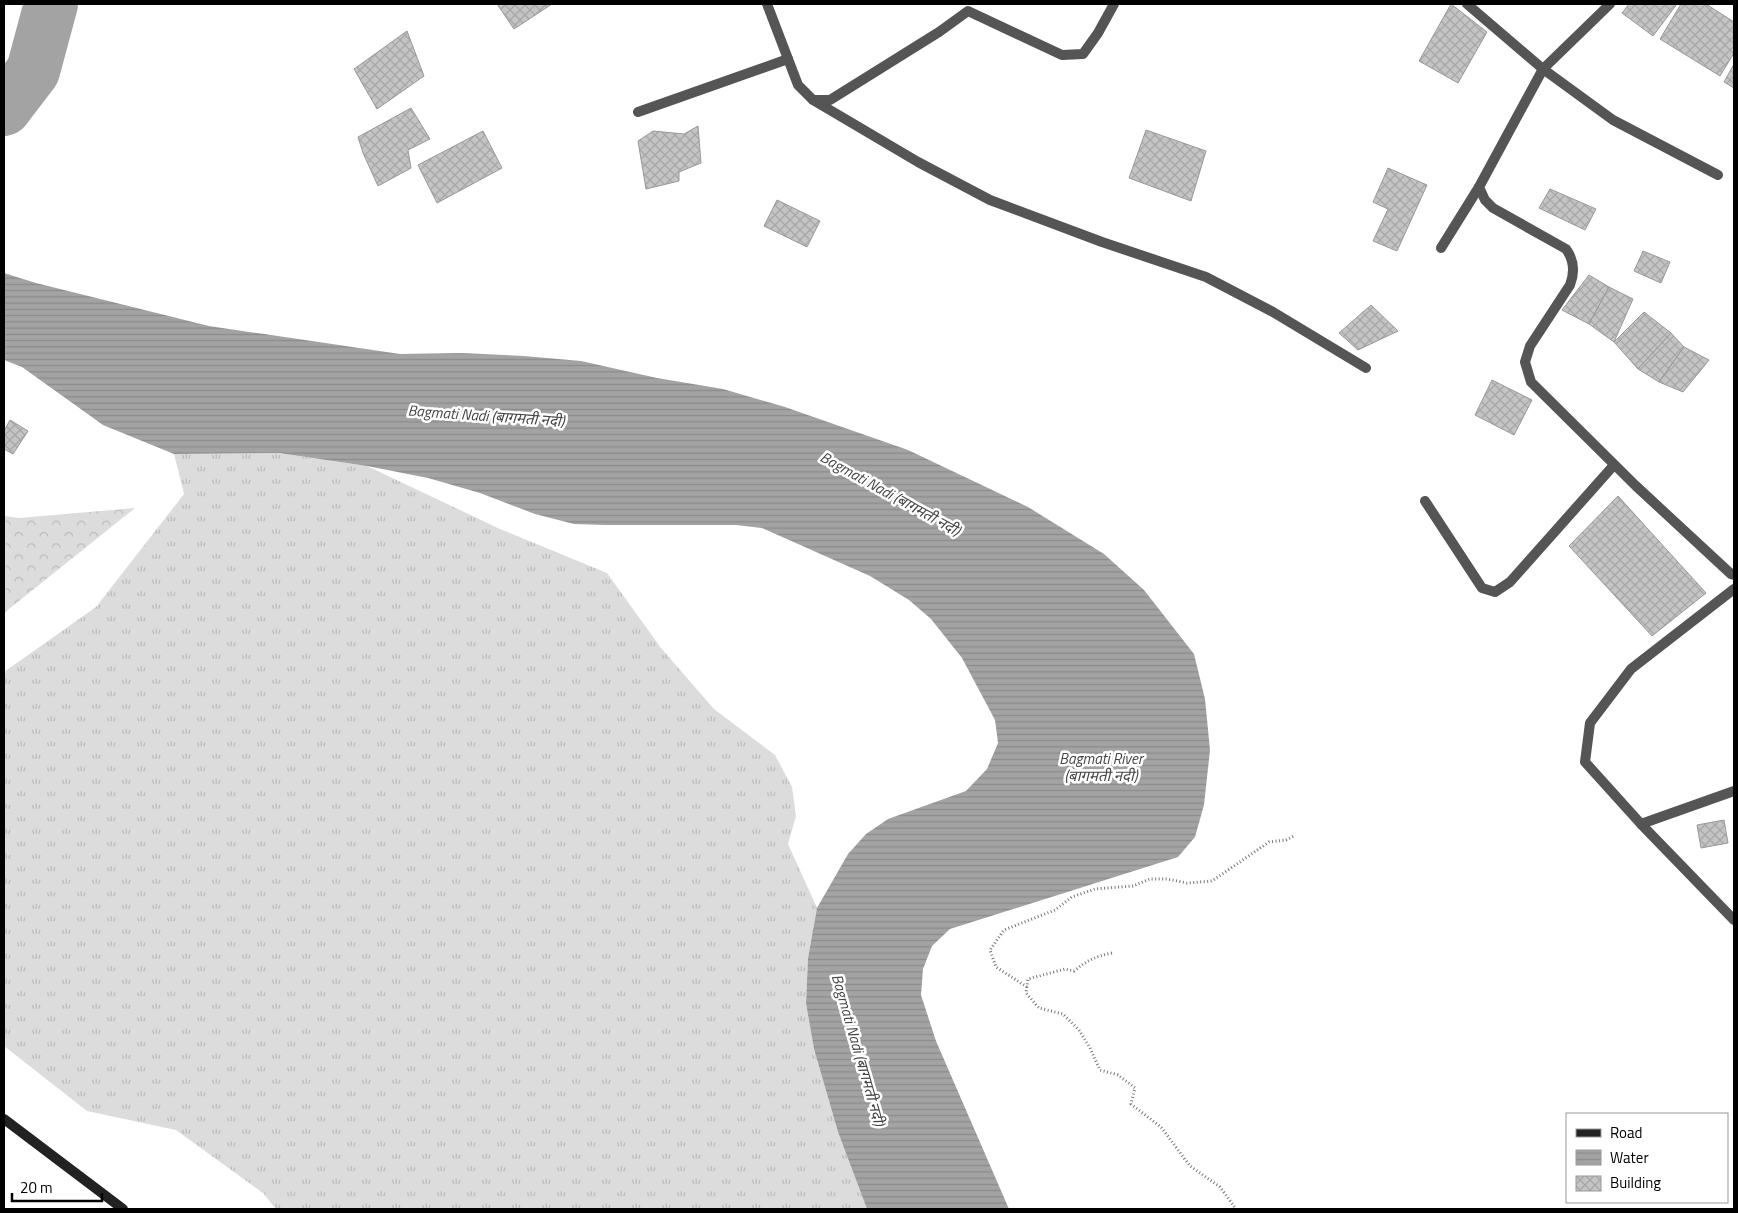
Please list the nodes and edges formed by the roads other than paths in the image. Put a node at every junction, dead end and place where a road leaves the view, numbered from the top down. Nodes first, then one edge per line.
1 (766, 4) edge
2 (1114, 4) edge
3 (1467, 4) edge
4 (1610, 4) edge
5 (971, 7) edge
6 (788, 59) junction
7 (1543, 69) junction
8 (813, 100) junction
9 (638, 112) dead end
10 (1718, 175) dead end
11 (1479, 186) junction
12 (1441, 248) dead end
13 (1366, 368) dead end
14 (1614, 465) junction
15 (1424, 501) dead end
16 (1734, 575) edge
17 (1734, 589) edge
18 (1734, 791) edge
19 (1641, 824) junction
20 (1734, 920) edge
21 (4, 1119) edge
22 (123, 1209) edge

1 - 6 street
2 - 5 street
3 - 7 street
4 - 7 street
5 - 8 street
6 - 8 street
6 - 9 street
7 - 10 street
7 - 11 street
8 - 13 street
11 - 12 street
11 - 14 street
14 - 15 street
14 - 16 street
17 - 19 street
18 - 19 street
19 - 20 street
21 - 22 main road

